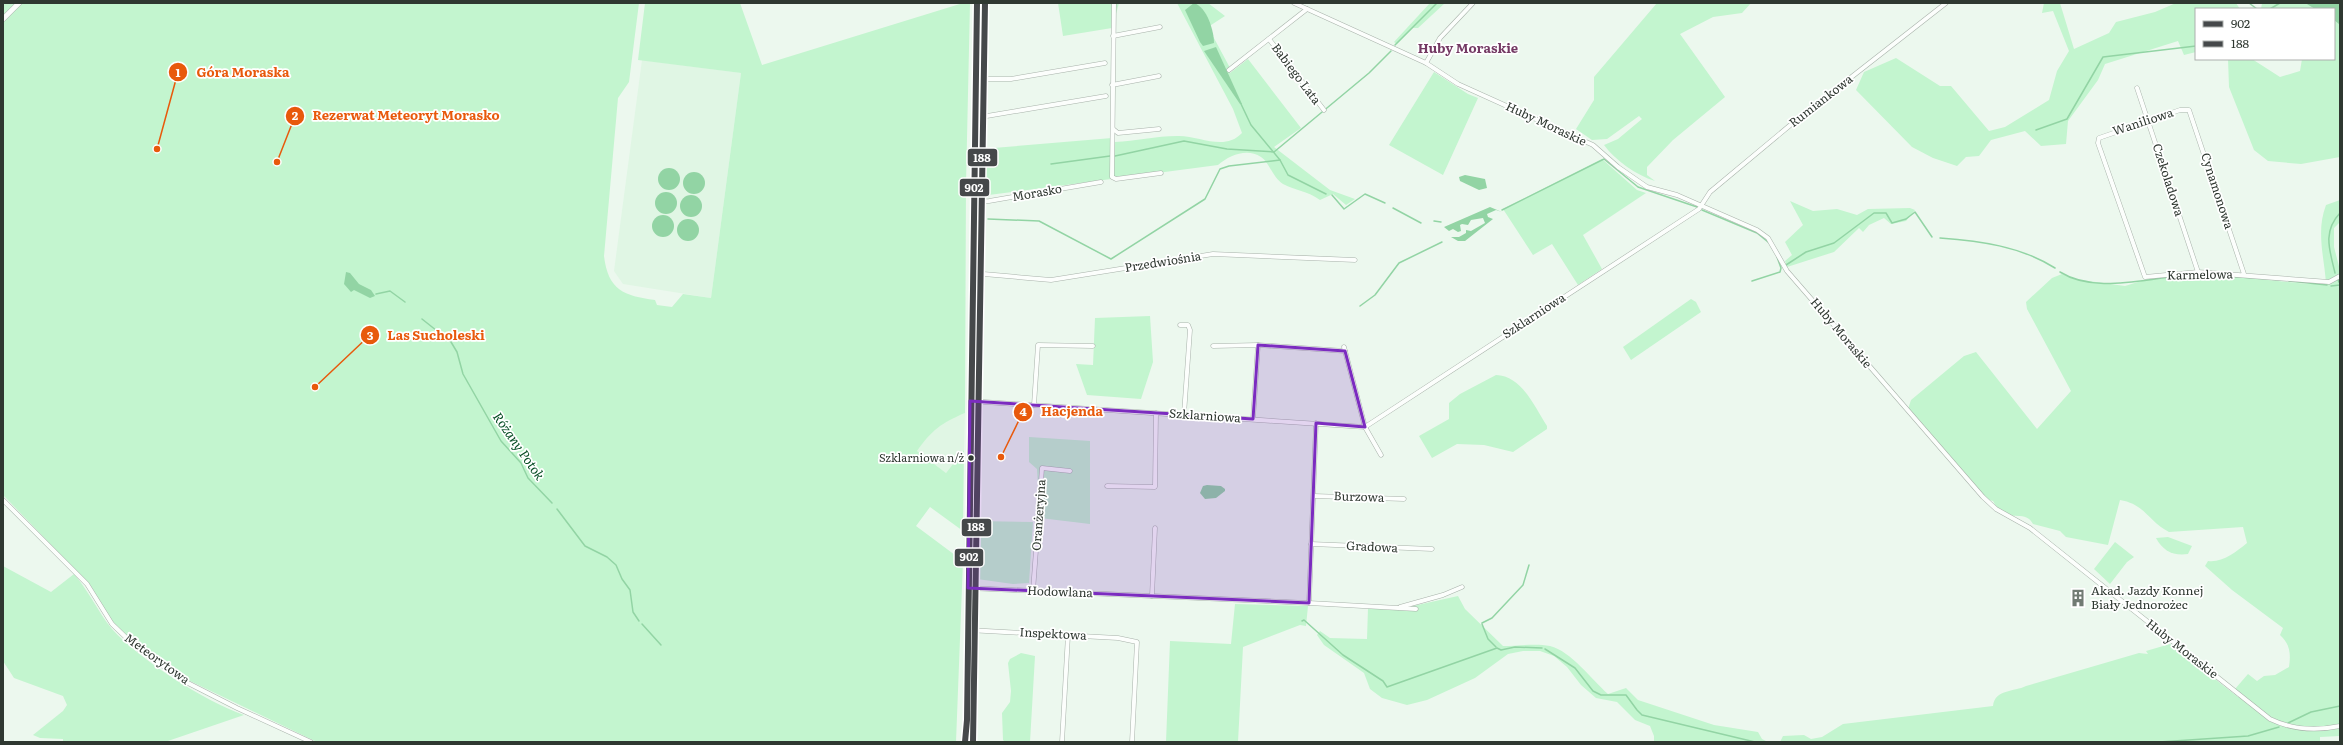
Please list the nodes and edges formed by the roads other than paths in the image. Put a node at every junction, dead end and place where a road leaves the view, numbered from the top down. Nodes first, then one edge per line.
1 (19, 3) edge
2 (977, 3) edge
3 (1114, 3) edge
4 (1294, 3) edge
5 (1473, 3) edge
6 (1946, 3) edge
7 (1306, 9) junction
8 (3, 19) edge
9 (1160, 27) dead end
10 (1113, 36) junction
11 (1269, 39) junction
12 (1105, 63) dead end
13 (1426, 63) junction
14 (1229, 70) dead end
15 (1159, 76) dead end
16 (975, 79) junction
17 (1112, 85) junction
18 (2137, 88) dead end
19 (1106, 96) dead end
20 (2188, 109) joint
21 (1324, 110) dead end
22 (974, 118) junction
23 (2148, 120) junction
24 (1112, 129) junction
25 (1158, 129) dead end
26 (2099, 138) joint
27 (1161, 173) dead end
28 (1100, 182) dead end
29 (973, 202) junction
30 (1702, 205) junction
31 (1355, 260) dead end
32 (2198, 272) junction
33 (972, 273) junction
34 (2244, 274) junction
35 (2340, 276) edge
36 (1180, 325) dead end
37 (1258, 345) junction
38 (1092, 346) dead end
39 (1213, 346) dead end
40 (970, 401) junction
41 (1034, 405) junction
42 (1156, 413) junction
43 (1184, 414) junction
44 (1253, 419) junction
45 (1316, 423) junction
46 (1364, 427) junction
47 (1380, 455) dead end
48 (1070, 471) dead end
49 (1107, 486) dead end
50 (1314, 496) junction
51 (1404, 499) dead end
52 (3, 500) edge
53 (1155, 528) dead end
54 (1311, 544) junction
55 (1432, 548) dead end
56 (1462, 587) dead end
57 (968, 588) junction
58 (1033, 591) junction
59 (1152, 596) junction
60 (1309, 603) junction
61 (1398, 607) junction
62 (1416, 609) dead end
63 (968, 630) junction
64 (1068, 635) junction
65 (2340, 726) edge
66 (311, 742) edge
67 (964, 742) edge
68 (1062, 742) edge
69 (1132, 742) edge

1 - 8 street
2 - 16 street
3 - 10 street
4 - 7 street, Huby Moraskie
5 - 13 street
6 - 30 street, Rumiankowa
7 - 11 street
7 - 13 street, Huby Moraskie
9 - 10 street
10 - 17 street
11 - 14 street
11 - 21 street, Babiego Lata
12 - 16 street
13 - 30 street, Huby Moraskie
15 - 17 street
16 - 22 street
17 - 24 street
18 - 23 street, Czekoladowa
19 - 22 street
20 - 23 street, Waniliowa
20 - 34 street, Cynamonowa
22 - 29 street
23 - 26 street, Waniliowa
23 - 32 street, Czekoladowa
24 - 25 street
24 - 27 street
26 - 32 street, Karmelowa
28 - 29 street, Morasko
29 - 33 street
30 - 46 street, Szklarniowa
30 - 65 street, Huby Moraskie
31 - 33 street, Przedwiośnia
32 - 34 street, Karmelowa
33 - 40 street
34 - 35 street, Karmelowa
36 - 43 street
37 - 39 street
37 - 44 street, Szklarniowa
37 - 46 street
38 - 41 street
40 - 41 street, Szklarniowa
40 - 57 street
41 - 42 street, Szklarniowa
42 - 43 street, Szklarniowa
42 - 49 street, Szklarniowa
43 - 44 street, Szklarniowa
44 - 45 street, Szklarniowa
45 - 46 street, Szklarniowa
45 - 50 street
46 - 47 street
48 - 58 street, Oranżeryjna
50 - 51 street, Burzowa
50 - 54 street
52 - 66 street, Meteorytowa
53 - 59 street
54 - 55 street, Gradowa
54 - 60 street
56 - 61 street, Hodowlana
57 - 58 street, Hodowlana
57 - 63 street
58 - 59 street, Hodowlana
59 - 60 street, Hodowlana
60 - 61 street, Hodowlana
61 - 62 street, Hodowlana
63 - 64 street, Inspektowa
63 - 67 street
64 - 68 street
64 - 69 street, Inspektowa

